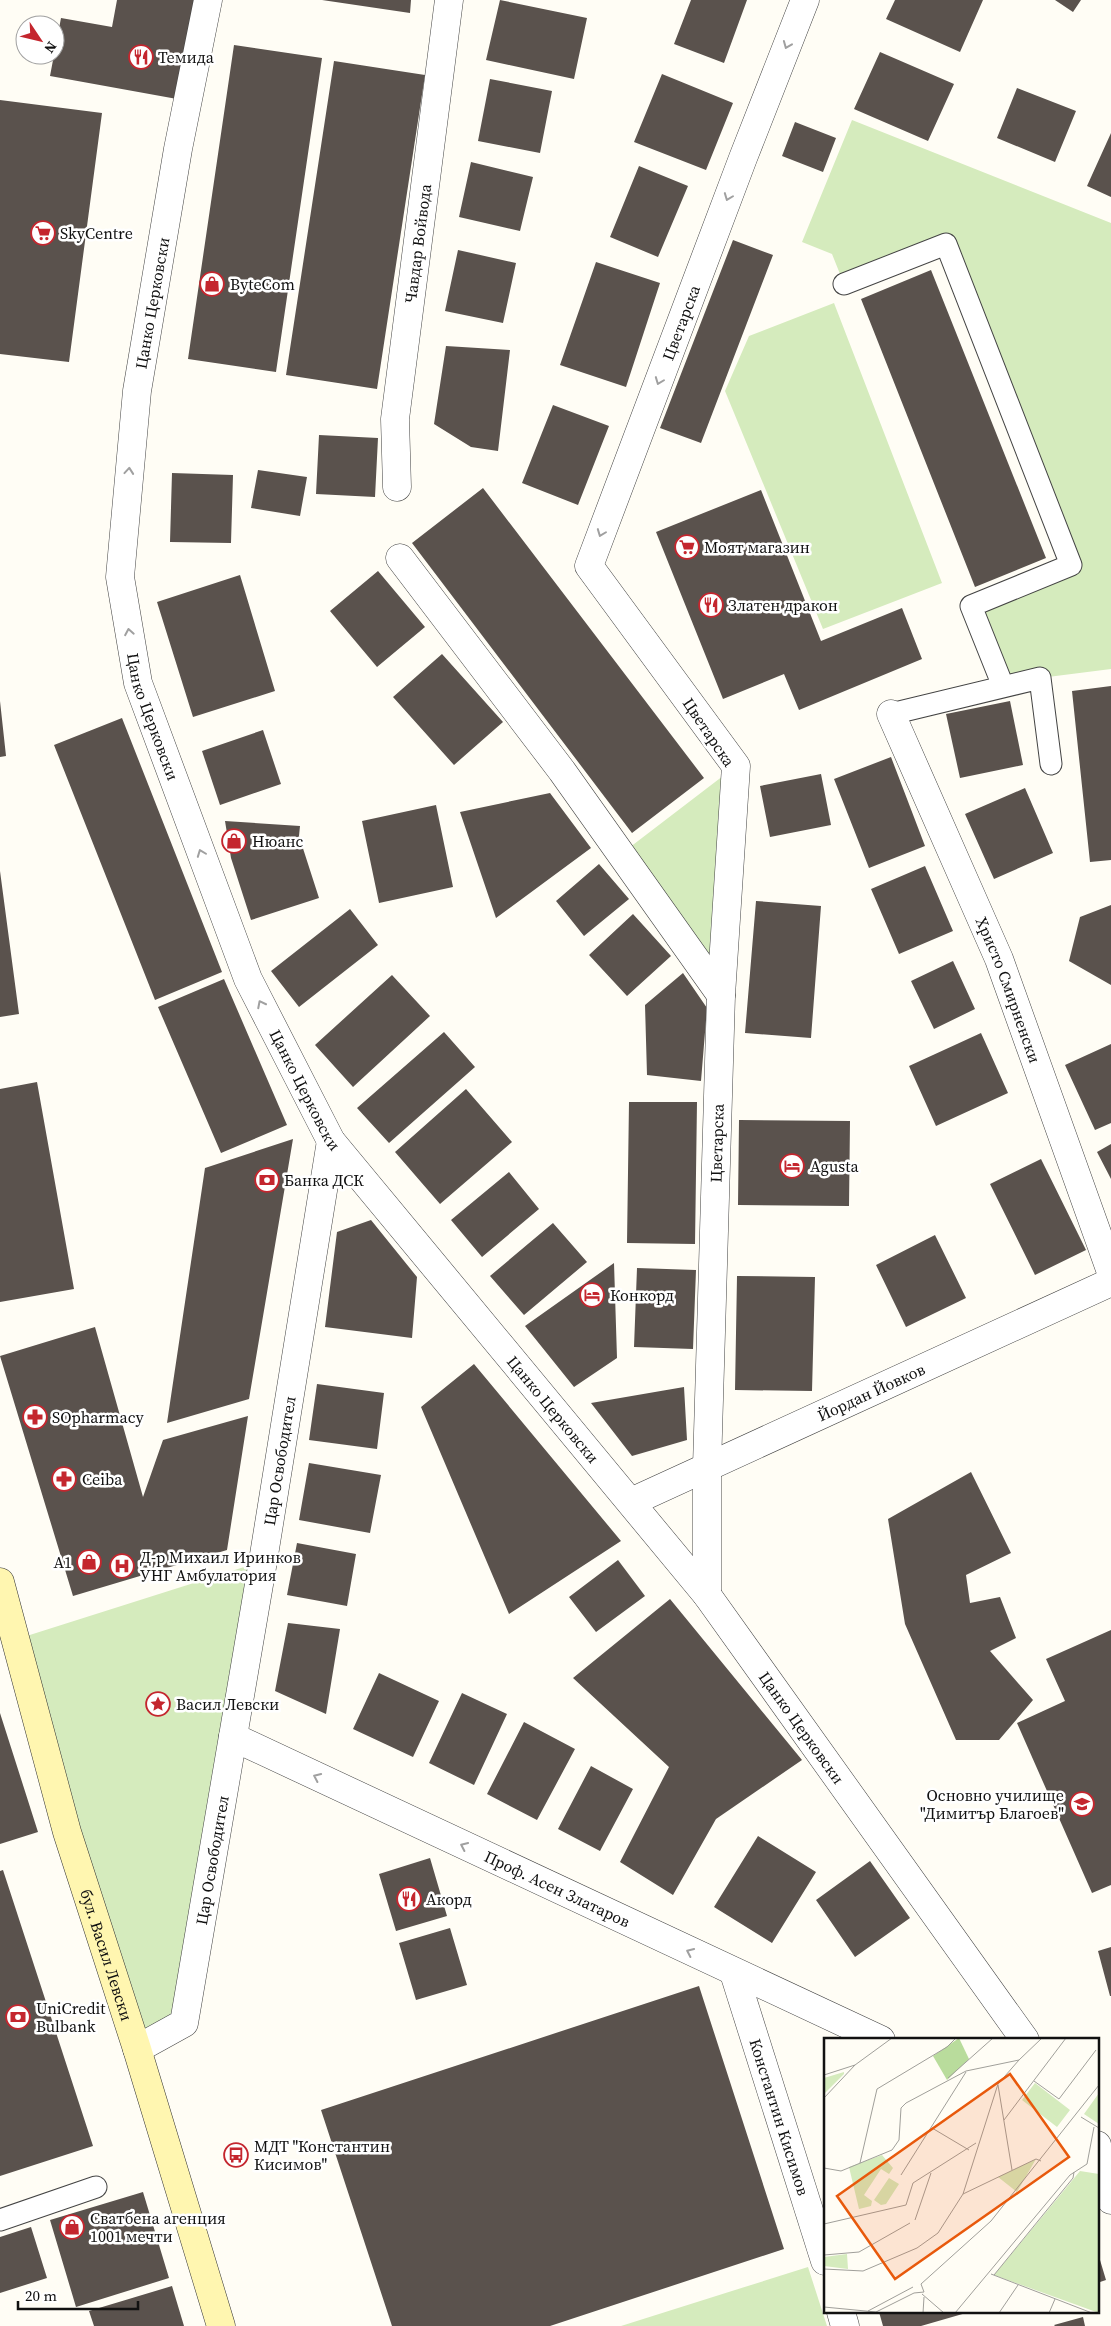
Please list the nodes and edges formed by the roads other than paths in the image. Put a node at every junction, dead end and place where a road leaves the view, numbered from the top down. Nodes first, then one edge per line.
1 (208, 0) edge
2 (449, 0) edge
3 (806, 0) edge
4 (844, 284) dead end
5 (397, 487) dead end
6 (400, 558) dead end
7 (1003, 686) junction
8 (891, 714) joint
9 (1051, 764) dead end
10 (721, 995) junction
11 (331, 1141) junction
12 (1111, 1272) edge
13 (1111, 1282) edge
14 (707, 1468) junction
15 (631, 1502) junction
16 (0, 1582) edge
17 (707, 1594) junction
18 (232, 1738) junction
19 (734, 1973) junction
20 (877, 2038) edge
21 (1024, 2038) edge
22 (137, 2049) junction
23 (1098, 2145) edge
24 (96, 2187) dead end
25 (1111, 2200) edge
26 (0, 2220) edge
27 (824, 2258) edge
28 (842, 2314) edge
29 (221, 2326) edge
30 (846, 2326) edge

11 -> 1 street, Цанко Церковски
2 - 5 street, Чавдар Войвода
3 -> 10 street, Цветарска
4 - 7 lane
6 - 10 street
7 - 8 lane
7 - 9 lane
8 - 12 street, Христо Смирненски
10 - 14 street, Цветарска
11 - 15 street, Цанко Церковски
11 - 18 street, Цар Освободител
13 - 14 street, Йордан Йовков
14 - 15 street, Йордан Йовков
14 - 17 street, Цветарска
15 - 17 street, Цанко Церковски
16 - 22 main road, бул. Васил Левски
17 - 21 street, Цанко Церковски
19 -> 18 street, Проф. Асен Златаров
18 - 22 street, Цар Освободител
19 - 20 street, Проф. Асен Златаров
19 - 27 street, Константин Кисимов
22 - 29 main road, бул. Васил Левски
23 - 25 street
24 - 26 lane
28 - 30 street

